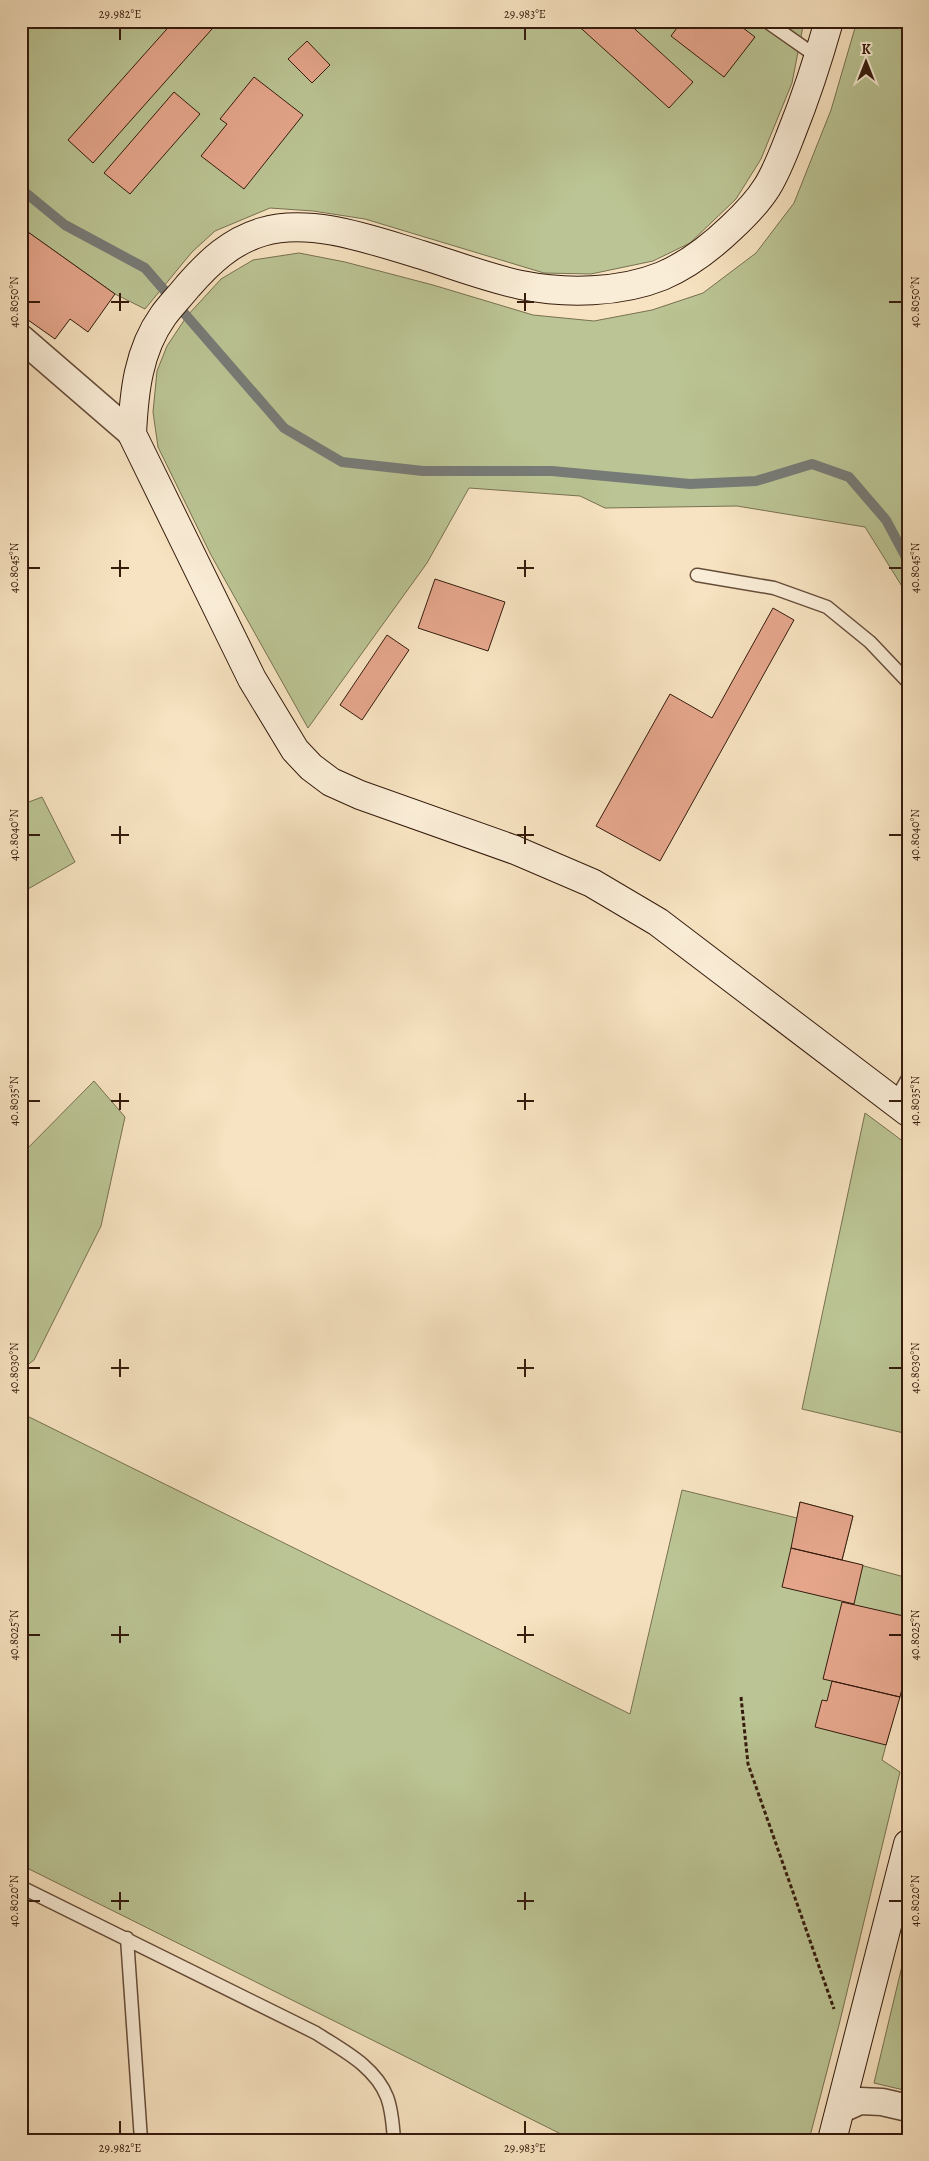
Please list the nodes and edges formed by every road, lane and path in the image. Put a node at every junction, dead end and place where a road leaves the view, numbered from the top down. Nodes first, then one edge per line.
1 (766, 21) edge
2 (829, 21) edge
3 (819, 58) junction
4 (21, 338) edge
5 (132, 434) junction
6 (697, 575) dead end
7 (908, 682) edge
8 (904, 1097) edge
9 (741, 1697) dead end
10 (908, 1844) edge
11 (21, 1887) edge
12 (127, 1938) junction
13 (836, 2016) dead end
14 (908, 2108) edge
15 (840, 2110) junction
16 (141, 2140) edge
17 (394, 2140) edge
18 (832, 2140) edge

1 - 3 lane
2 - 3 street
3 - 5 street
4 - 5 street
5 - 8 street
6 - 7 lane
9 - 13 path
10 - 15 street
11 - 12 lane
12 - 16 lane
12 - 17 lane
14 - 15 street
15 - 18 street

